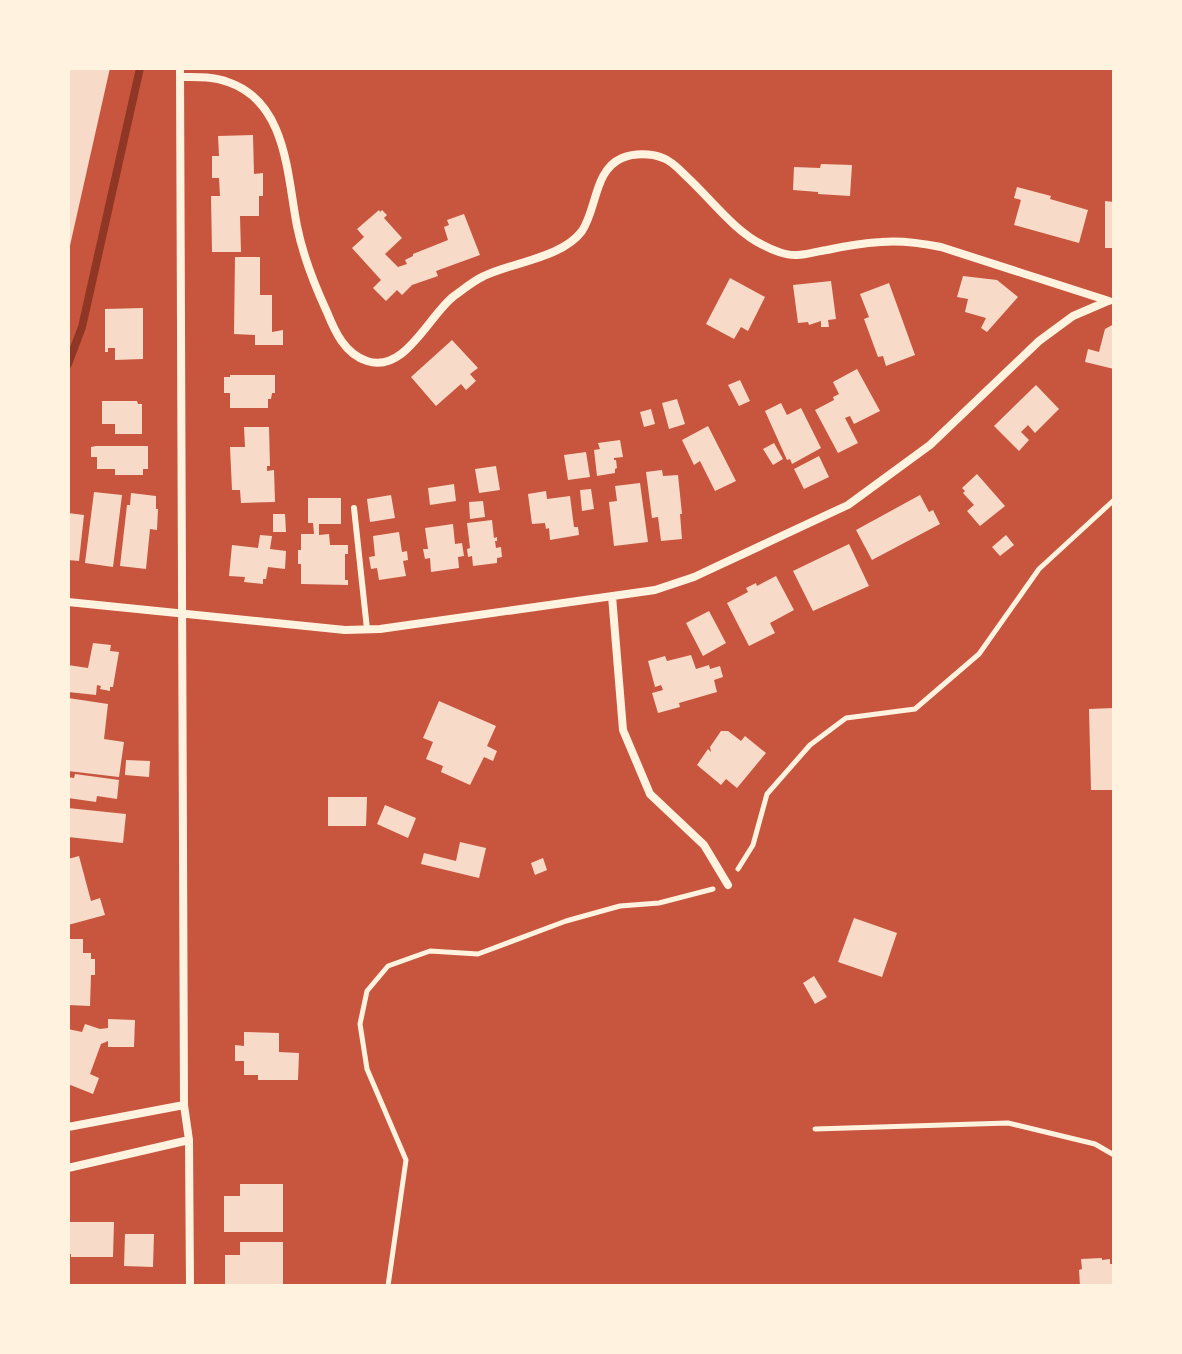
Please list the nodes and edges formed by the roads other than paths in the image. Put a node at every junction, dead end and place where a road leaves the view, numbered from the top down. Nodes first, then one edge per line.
1 (180, 72) edge
2 (1111, 300) edge
3 (354, 508) dead end
4 (612, 596) junction
5 (68, 602) edge
6 (183, 614) junction
7 (367, 629) junction
8 (728, 885) road end
9 (184, 1105) junction
10 (68, 1127) edge
11 (189, 1140) junction
12 (68, 1168) edge
13 (190, 1286) edge

1 - 2 street
1 - 6 street
2 - 4 street
3 - 7 lane
4 - 7 street
4 - 8 street
5 - 6 street
6 - 7 street
6 - 9 street
9 - 10 street
9 - 11 street
11 - 12 street
11 - 13 street

